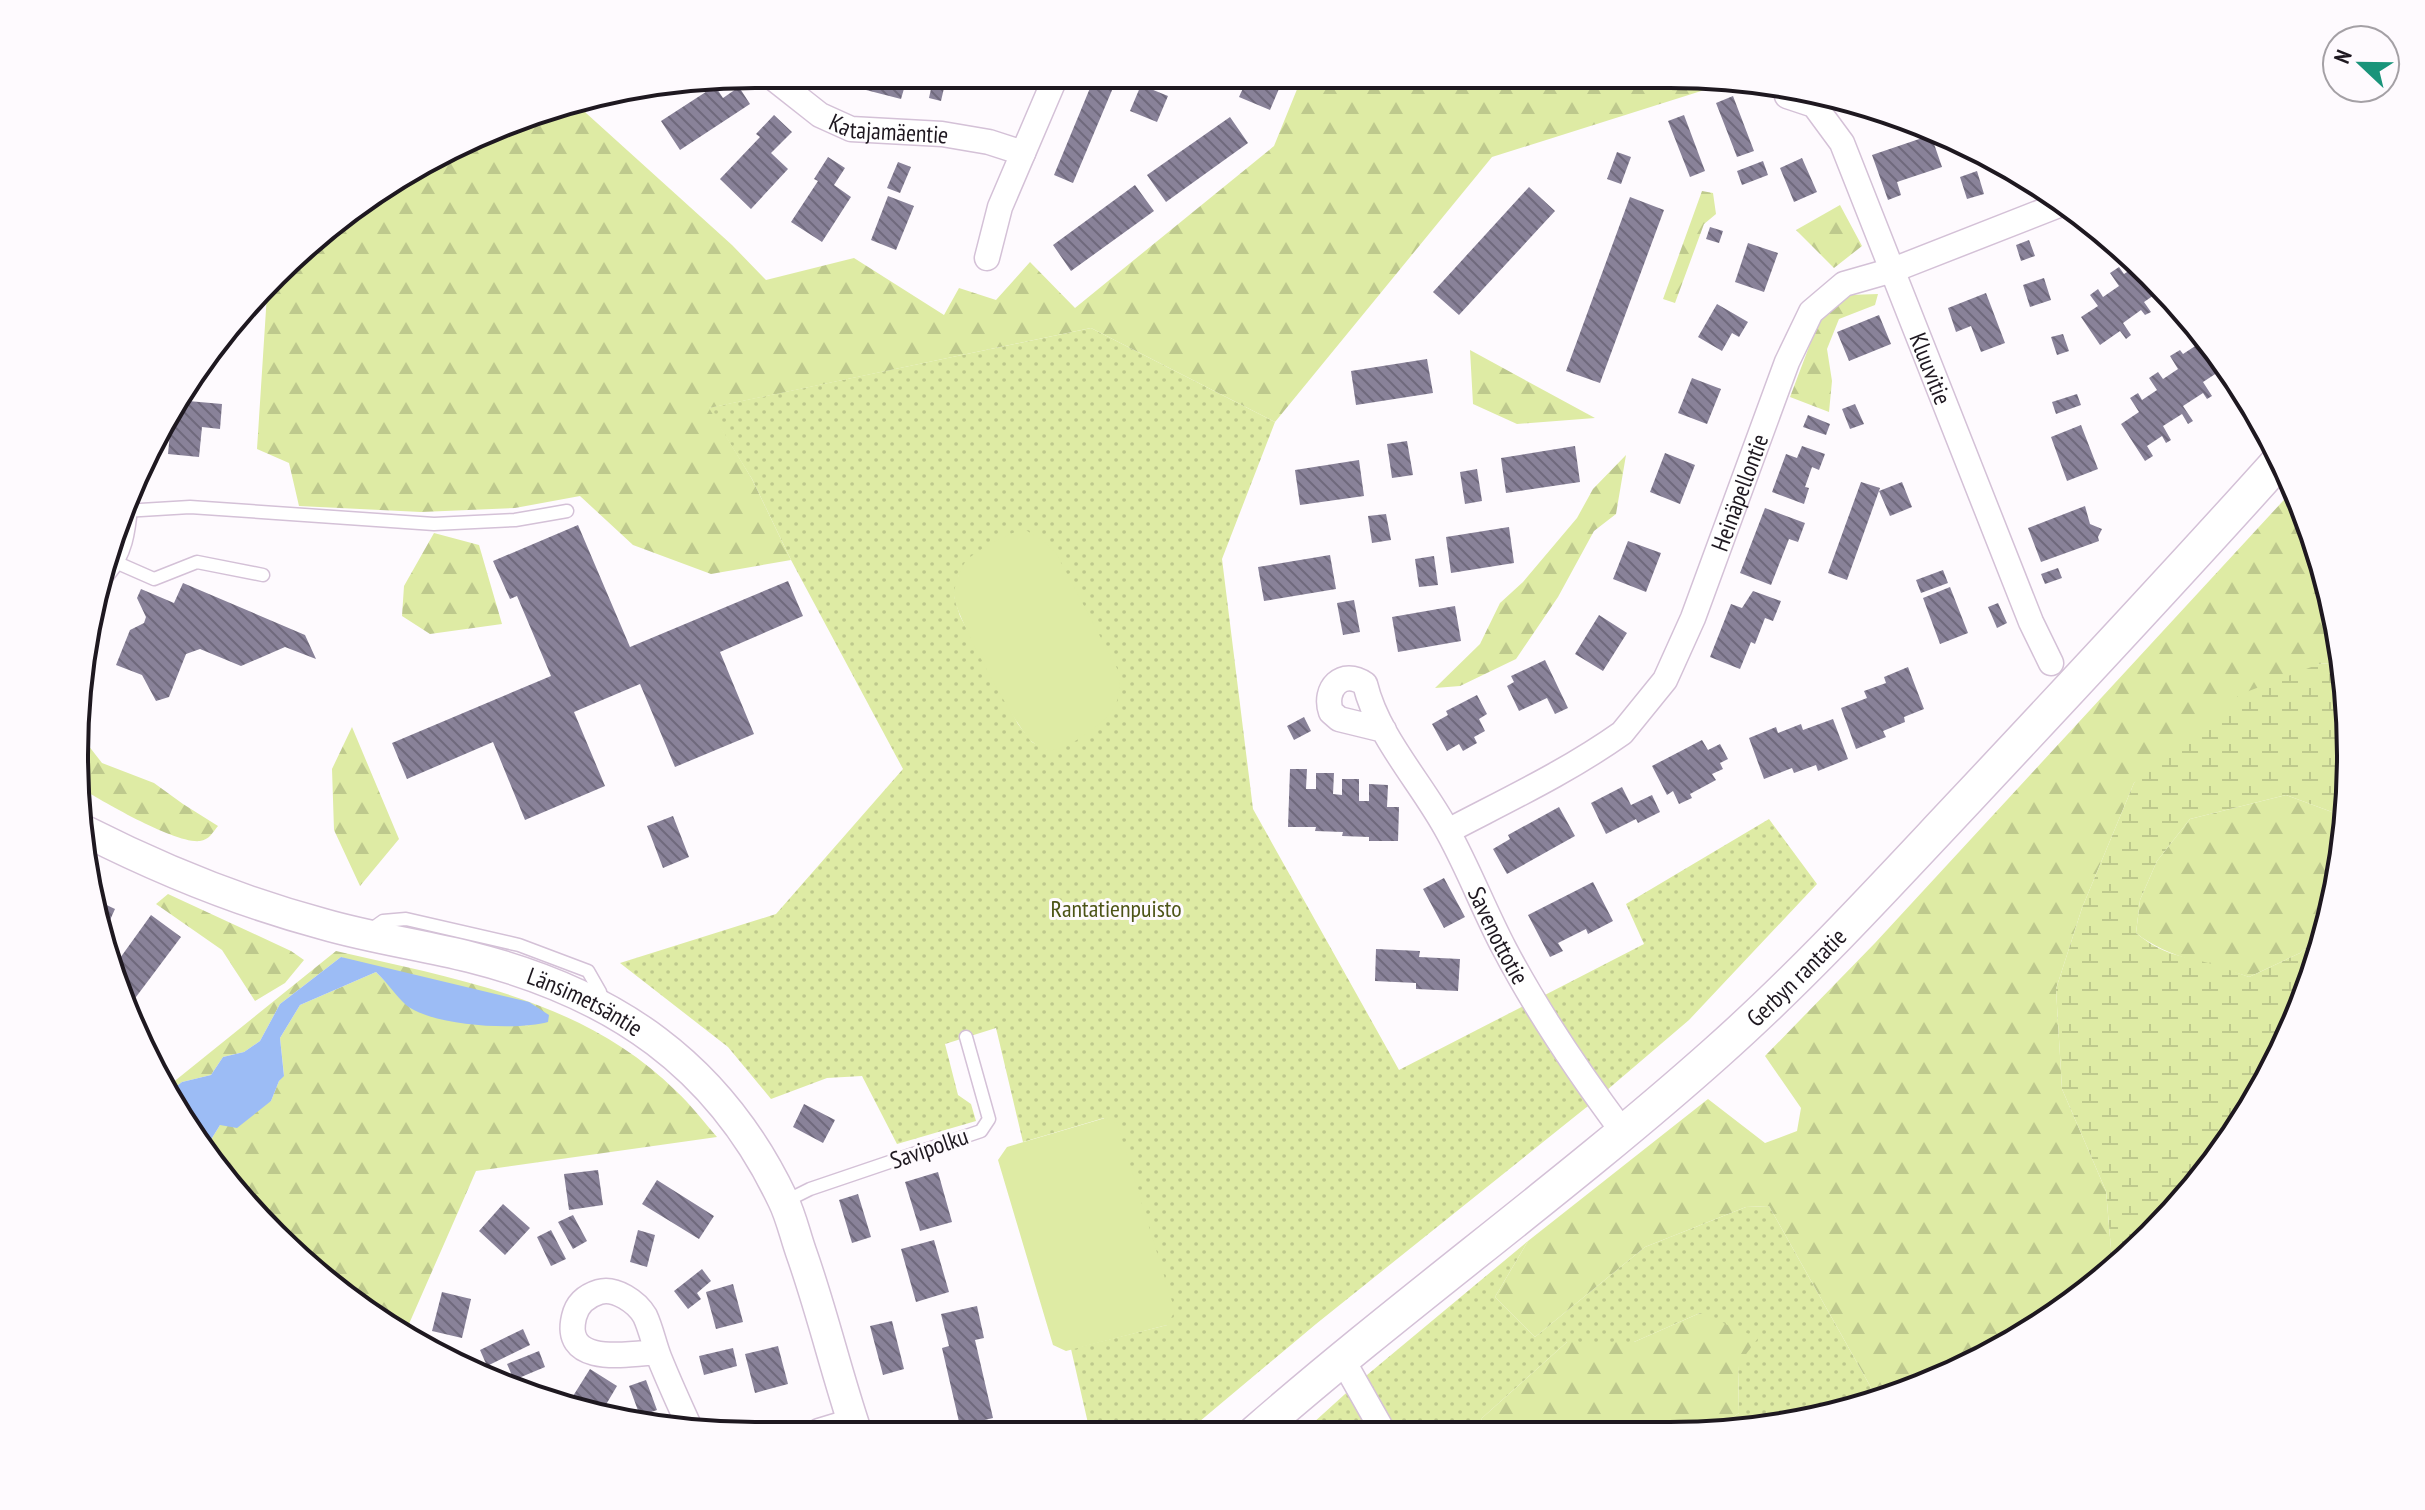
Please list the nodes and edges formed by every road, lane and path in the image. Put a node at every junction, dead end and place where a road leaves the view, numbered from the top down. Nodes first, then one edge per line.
1 (786, 88) edge
2 (1051, 88) edge
3 (1807, 103) edge
4 (1023, 153) junction
5 (2052, 208) edge
6 (987, 258) dead end
7 (1893, 270) junction
8 (2272, 469) edge
9 (136, 509) edge
10 (567, 511) dead end
11 (115, 568) edge
12 (263, 575) dead end
13 (2051, 663) dead end
14 (1384, 730) dead end
15 (1448, 831) junction
16 (93, 835) edge
17 (966, 1037) dead end
18 (1623, 1132) junction
19 (784, 1202) junction
20 (657, 1352) dead end
21 (1341, 1357) junction
22 (686, 1418) edge
23 (853, 1422) edge
24 (1267, 1422) edge
25 (1378, 1422) edge

1 - 4 street, Katajamäentie
2 - 4 street
3 - 7 street, Kluuvitie
4 - 6 street
5 - 7 street, Heinäpellontie
7 - 13 street, Kluuvitie
7 - 15 street, Heinäpellontie
8 - 18 main road, Gerbyn rantatie
9 - 10 lane
11 - 12 lane
14 - 15 street, Savenottotie
15 - 18 street, Savenottotie
16 - 19 street, Länsimetsäntie
17 - 19 lane, Savipolku
18 - 21 main road, Gerbyn rantatie
19 - 23 street, Länsimetsäntie
20 - 22 street
21 - 24 main road, Gerbyn rantatie
21 - 25 street

